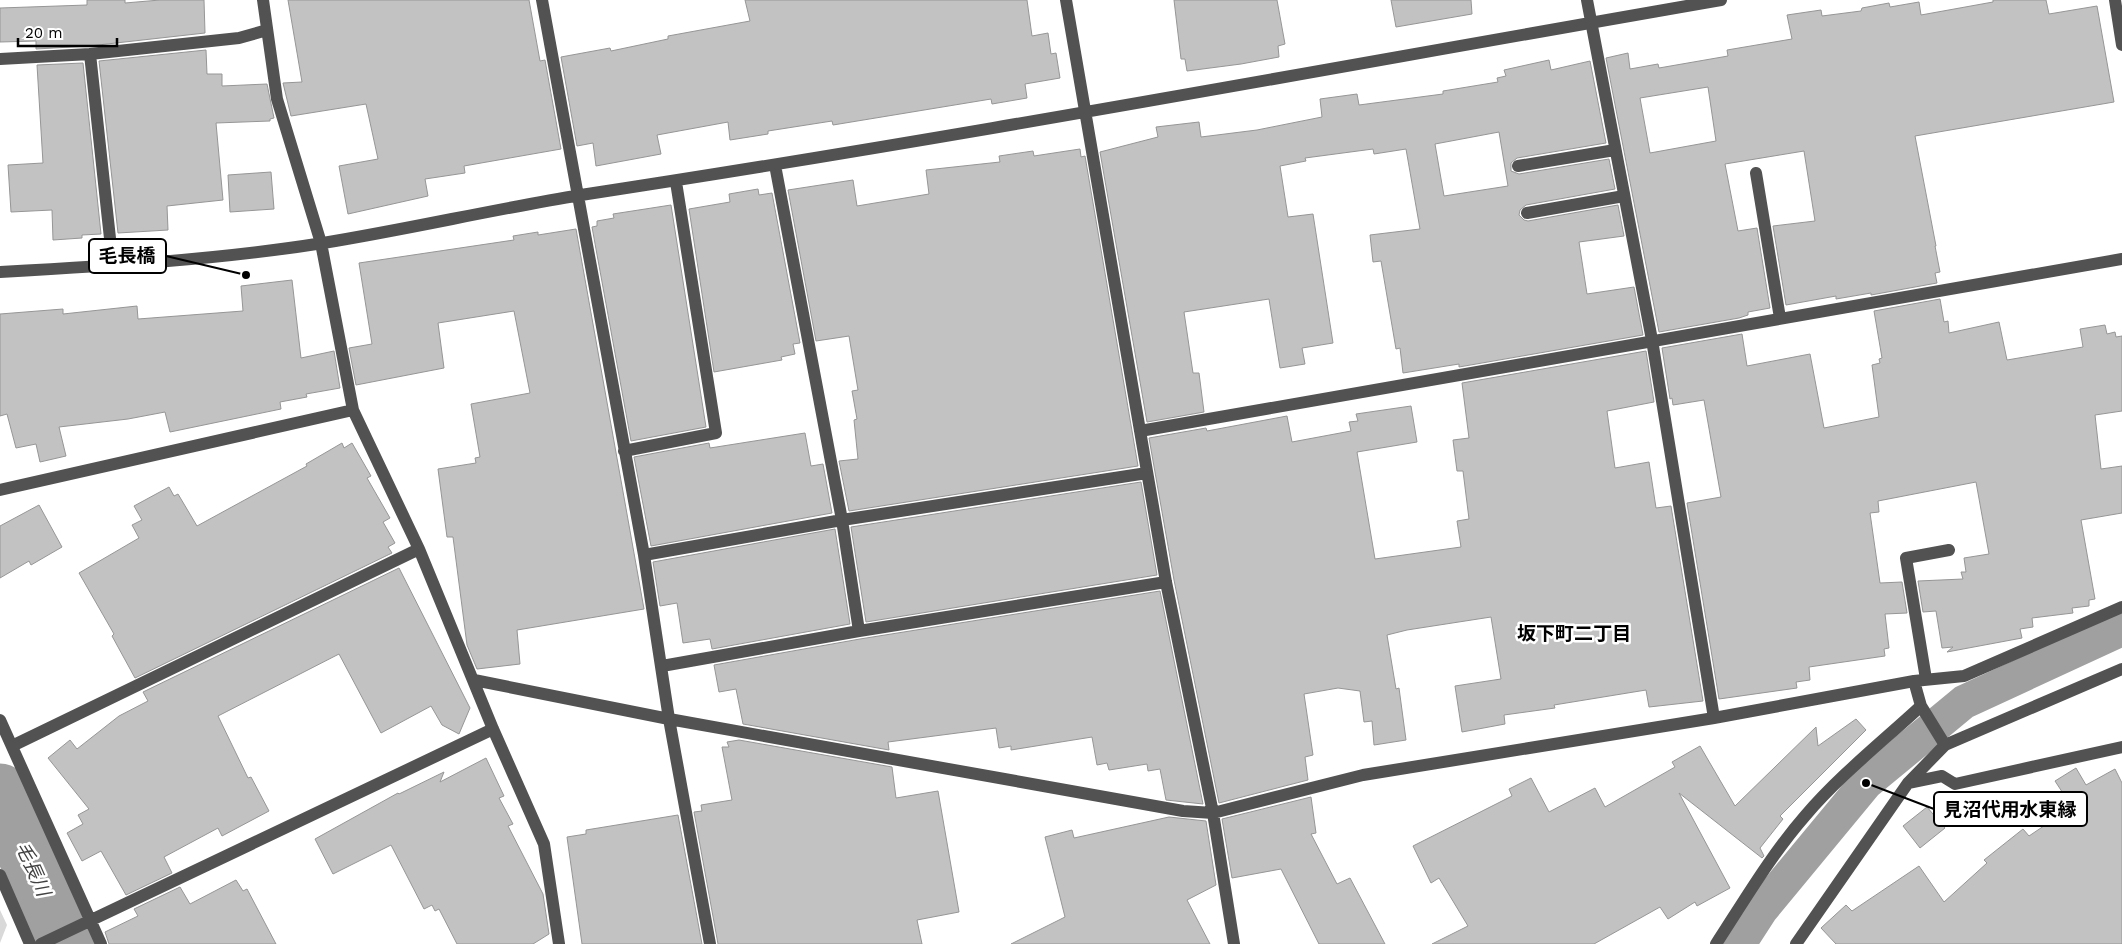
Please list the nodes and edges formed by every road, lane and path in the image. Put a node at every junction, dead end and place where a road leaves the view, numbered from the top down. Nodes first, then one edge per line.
1 (263, 0) edge
2 (542, 0) edge
3 (1066, 0) edge
4 (1587, 0) edge
5 (1721, 0) edge
6 (2114, 0) edge
7 (1591, 22) junction
8 (267, 30) junction
9 (2122, 45) edge
10 (90, 54) junction
11 (0, 59) edge
12 (1086, 112) junction
13 (1615, 150) junction
14 (776, 165) junction
15 (1518, 166) dead end
16 (1756, 173) dead end
17 (676, 182) junction
18 (577, 196) junction
19 (1624, 196) junction
20 (1527, 213) dead end
21 (321, 243) junction
22 (2122, 259) edge
23 (113, 266) junction
24 (0, 272) edge
25 (1780, 318) junction
26 (1652, 340) junction
27 (353, 410) junction
28 (1140, 431) junction
29 (624, 451) junction
30 (1147, 474) junction
31 (0, 490) edge
32 (842, 520) junction
33 (419, 549) junction
34 (1949, 550) dead end
35 (644, 555) junction
36 (1166, 582) junction
37 (2122, 606) edge
38 (859, 631) junction
39 (662, 666) junction
40 (2122, 669) edge
41 (474, 680) junction
42 (1920, 680) junction
43 (1921, 706) junction
44 (1714, 718) junction
45 (669, 719) junction
46 (0, 720) edge
47 (493, 729) junction
48 (1945, 745) junction
49 (12, 746) junction
50 (2122, 747) edge
51 (1908, 783) junction
52 (1213, 813) junction
53 (0, 875) edge
54 (91, 920) junction
55 (30, 944) edge
56 (41, 944) edge
57 (101, 944) edge
58 (559, 944) edge
59 (710, 944) edge
60 (1234, 944) edge
61 (1716, 944) edge
62 (1796, 944) edge

1 - 8 street
2 - 18 street
3 - 12 street
4 - 7 street
5 - 7 street
6 - 9 street
7 - 12 street
7 - 13 street
8 - 10 street
8 - 21 street
10 - 11 street
10 - 23 street
12 - 14 street
12 - 28 street
13 - 15 street
13 - 19 street
14 - 17 street
14 - 32 street
16 - 25 street
17 - 18 street
17 - 29 street
18 - 21 street
18 - 29 street
19 - 20 street
19 - 26 street
21 - 23 street
21 - 27 street
22 - 25 street
23 - 24 street
25 - 26 street
26 - 28 street
26 - 44 street
27 - 31 street
27 - 33 street
28 - 30 street
29 - 35 street
30 - 32 street
30 - 36 street
32 - 35 street
32 - 38 street
33 - 41 street
33 - 49 street
34 - 42 street
35 - 39 street
36 - 38 street
36 - 52 street
37 - 42 street
38 - 39 street
39 - 45 street
40 - 48 street
41 - 45 street
41 - 47 street
42 - 43 street
42 - 44 street
43 - 48 street
43 - 61 street
44 - 52 street
45 - 52 street
45 - 59 street
46 - 49 street
47 - 54 street
47 - 58 street
48 - 51 street
49 - 54 street
50 - 51 street
51 - 62 street
52 - 60 street
53 - 55 street
54 - 56 street
54 - 57 street

